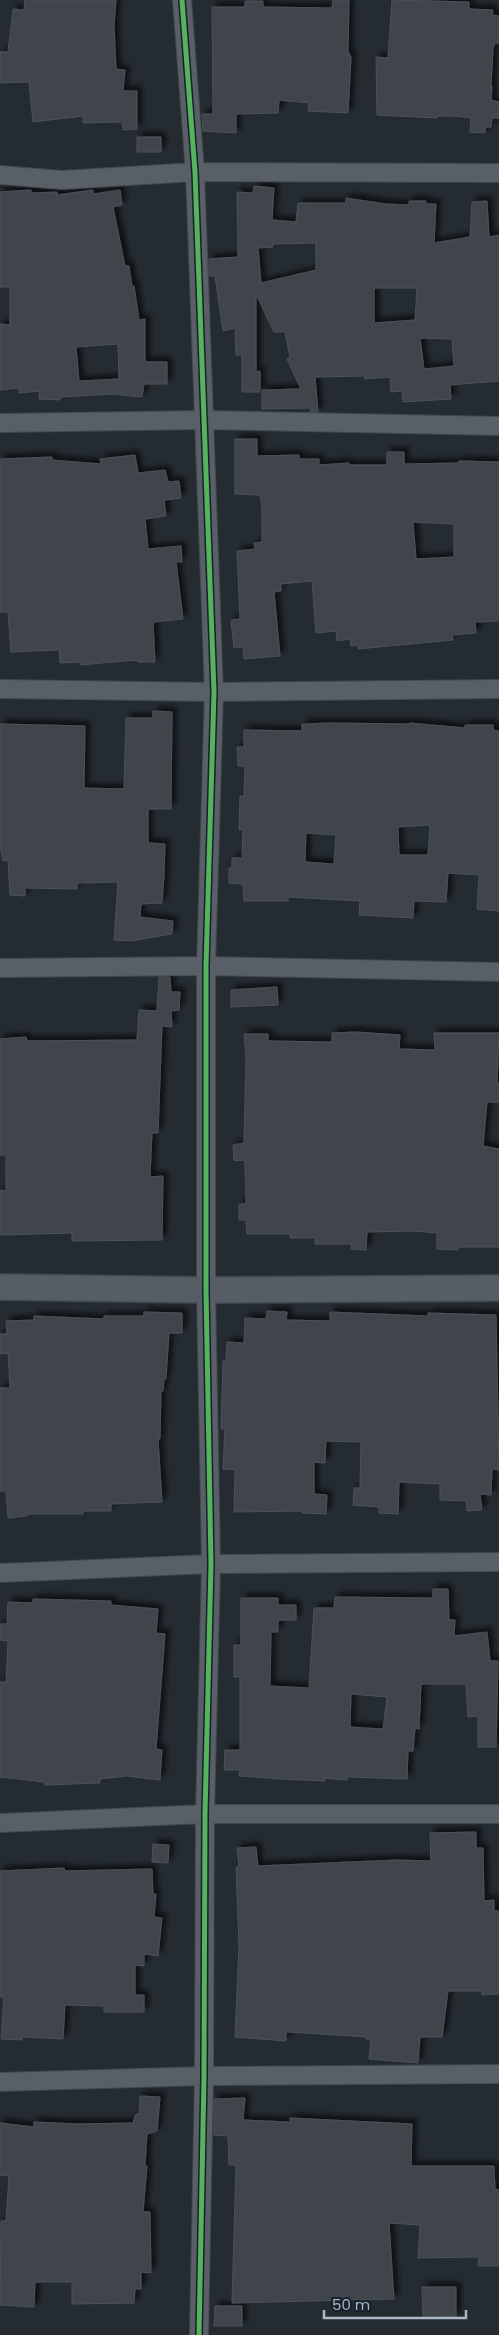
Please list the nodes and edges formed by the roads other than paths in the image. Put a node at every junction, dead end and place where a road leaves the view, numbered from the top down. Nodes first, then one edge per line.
1 (182, 0) edge
2 (195, 172) junction
3 (499, 173) edge
4 (0, 175) edge
5 (204, 420) junction
6 (0, 423) edge
7 (499, 426) edge
8 (0, 689) edge
9 (499, 689) edge
10 (214, 692) junction
11 (206, 966) junction
12 (0, 968) edge
13 (499, 972) edge
14 (0, 1287) edge
15 (499, 1288) edge
16 (206, 1290) junction
17 (499, 1562) edge
18 (211, 1564) junction
19 (0, 1573) edge
20 (205, 1814) junction
21 (499, 1814) edge
22 (0, 1823) edge
23 (499, 2074) edge
24 (204, 2076) junction
25 (0, 2082) edge
26 (199, 2335) edge

1 - 2 street
2 - 3 street
2 - 4 street
2 - 5 street
5 - 6 street
5 - 7 street
5 - 10 street
8 - 10 street
9 - 10 street
10 - 11 street
11 - 12 street
11 - 13 street
11 - 16 street
14 - 16 main road
15 - 16 main road
16 - 18 street
17 - 18 street
18 - 19 street
18 - 20 street
20 - 21 street
20 - 22 street
20 - 24 street
23 - 24 street
24 - 25 street
24 - 26 street

